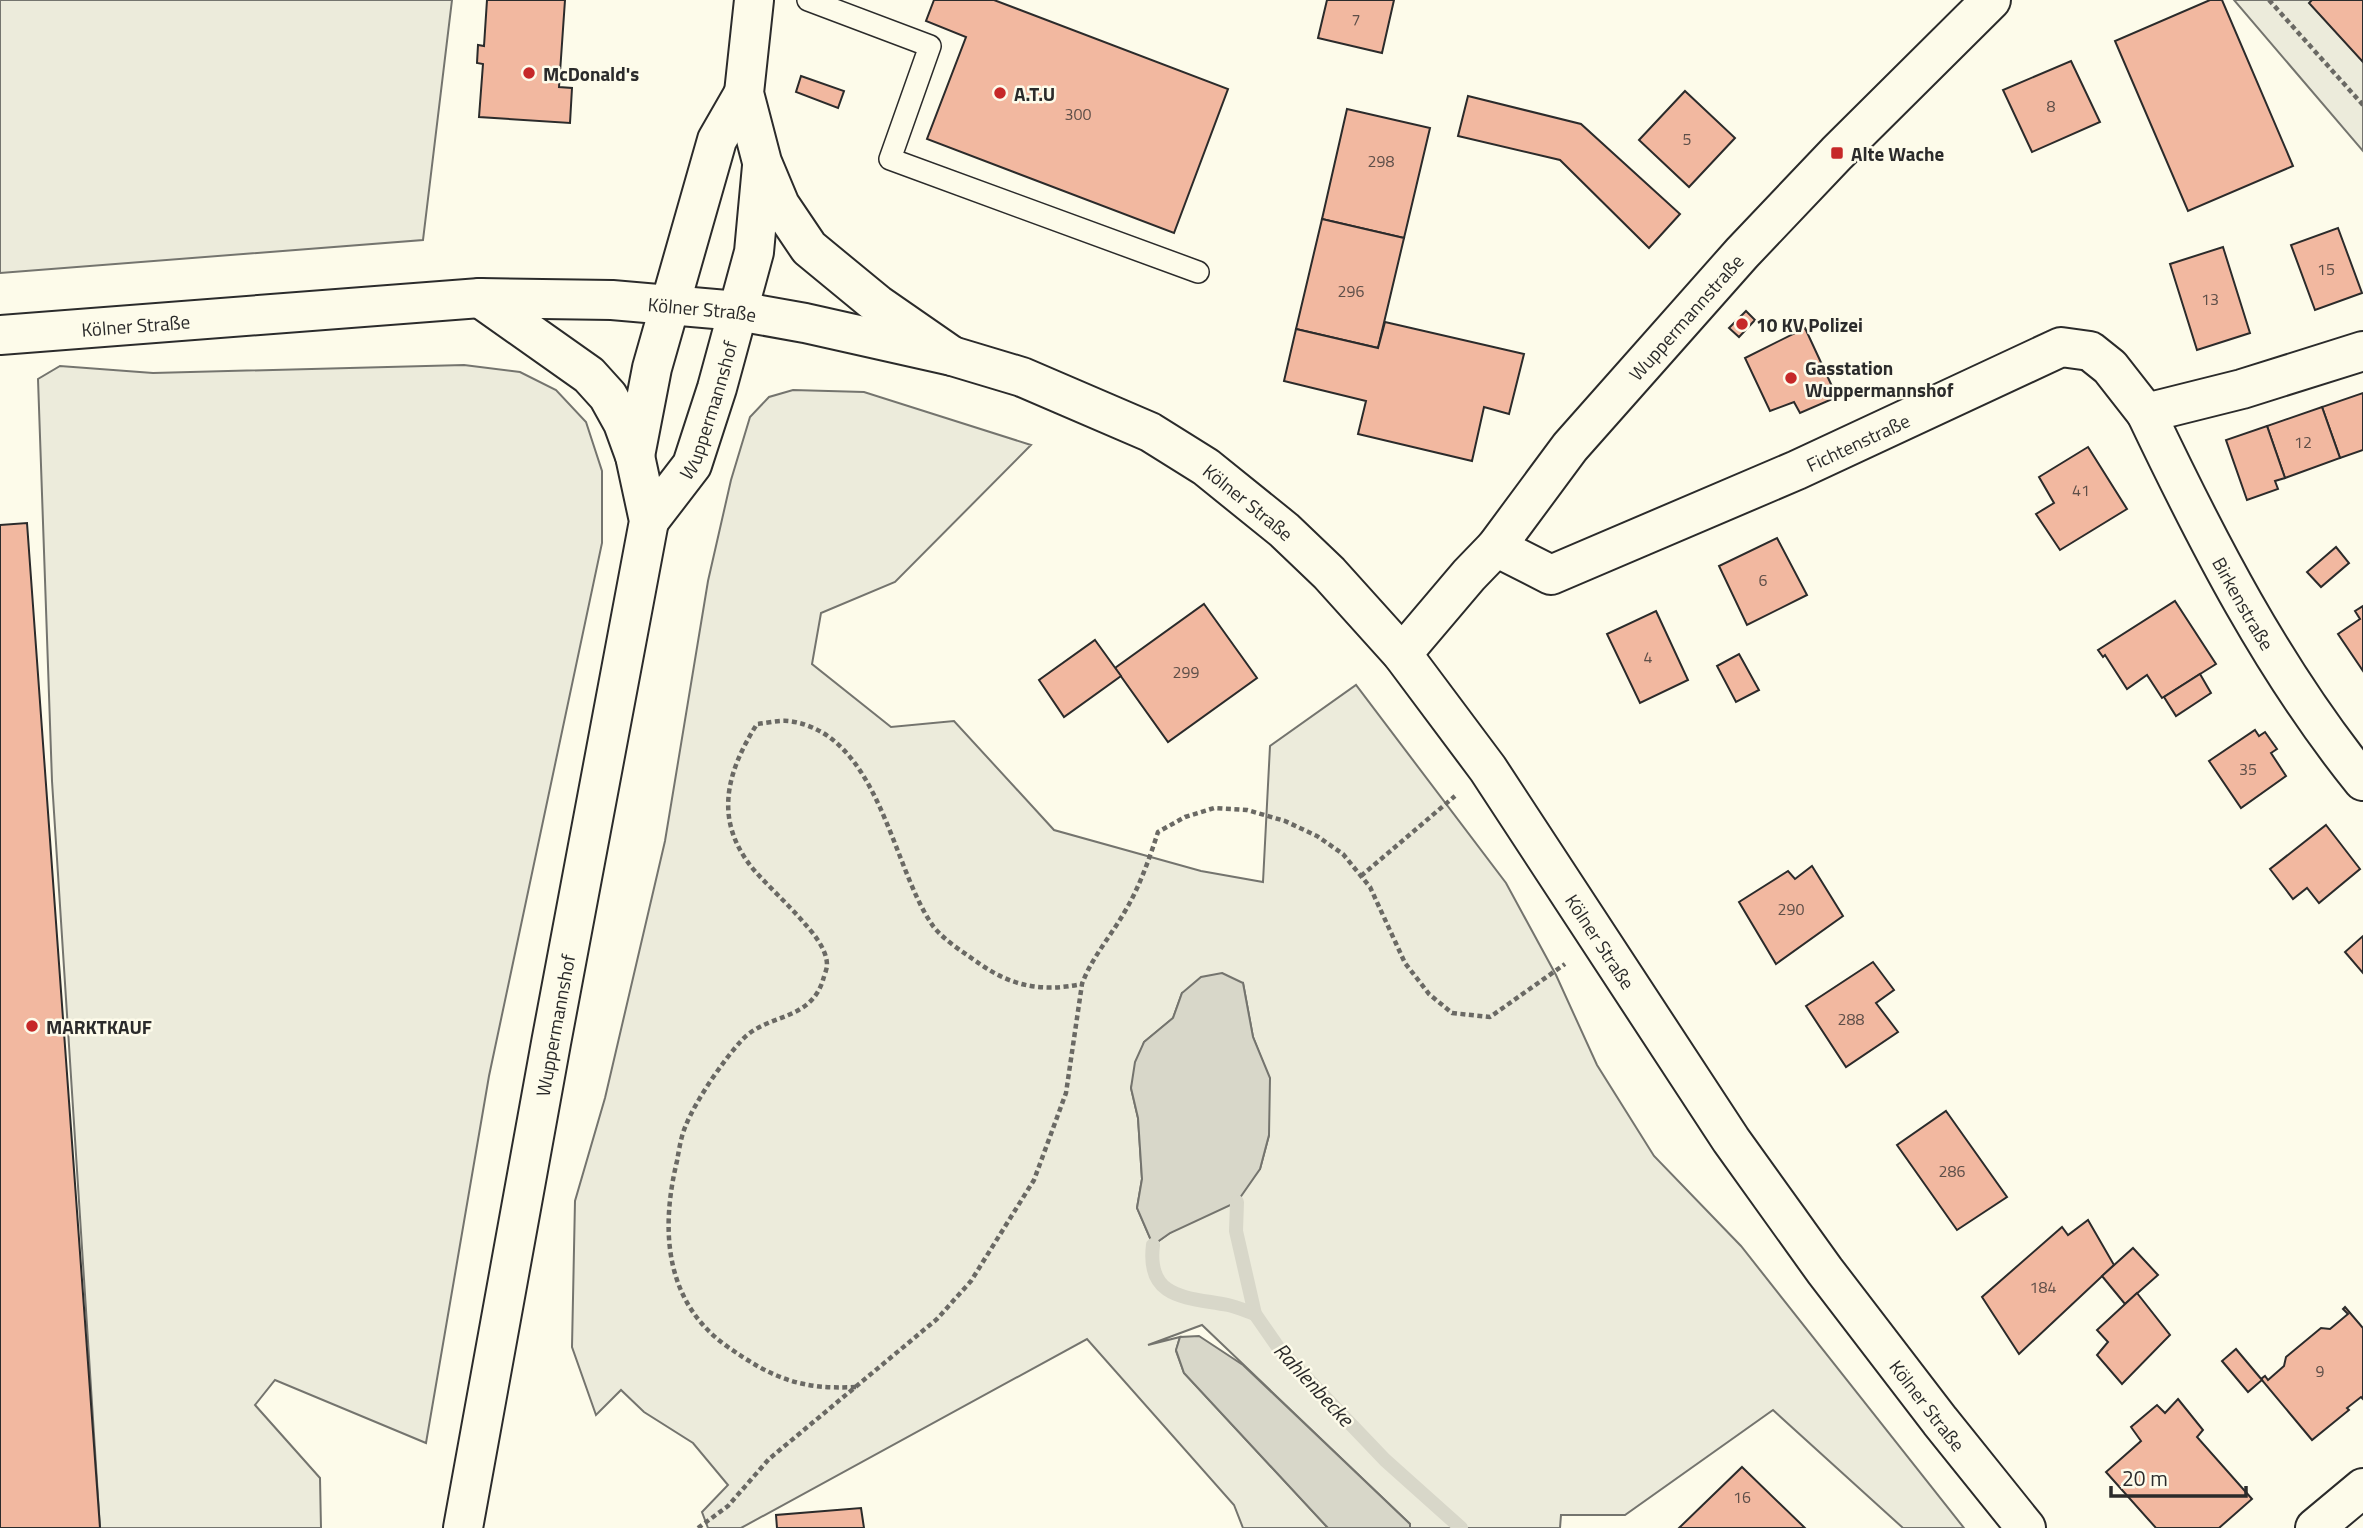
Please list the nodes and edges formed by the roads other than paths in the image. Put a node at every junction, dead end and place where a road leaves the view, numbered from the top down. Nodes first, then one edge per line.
1 (754, 0) edge
2 (808, 0) edge
3 (1991, 0) edge
4 (744, 93) junction
5 (762, 162) junction
6 (1198, 272) dead end
7 (480, 299) junction
8 (669, 305) junction
9 (738, 312) junction
10 (0, 335) edge
11 (2363, 351) edge
12 (952, 356) junction
13 (2146, 412) junction
14 (635, 456) junction
15 (649, 521) junction
16 (1496, 547) junction
17 (1402, 654) junction
18 (2363, 781) edge
19 (2363, 1488) edge
20 (463, 1528) edge
21 (2026, 1528) edge
22 (2315, 1528) edge

1 - 4 street, Wuppermannshof
2 - 6 lane
3 - 16 street, Wuppermannstraße
4 - 5 street, Wuppermannshof
4 - 8 street, Wuppermannshof
5 - 9 street, Wuppermannshof
5 - 12 street, Wuppermannshof
7 - 8 street, Kölner Straße
7 - 10 street, Kölner Straße
7 - 14 street, Wuppermannshof
8 - 9 street, Kölner Straße
8 - 14 street, Wuppermannshof
9 - 12 street, Kölner Straße
9 - 15 street, Wuppermannshof
11 - 13 street
12 - 17 street, Kölner Straße
13 - 16 street, Fichtenstraße
13 - 18 street, Birkenstraße
14 - 15 street, Wuppermannshof
15 - 20 street, Wuppermannshof
16 - 17 street, Wuppermannstraße
17 - 21 street, Kölner Straße
19 - 22 street

